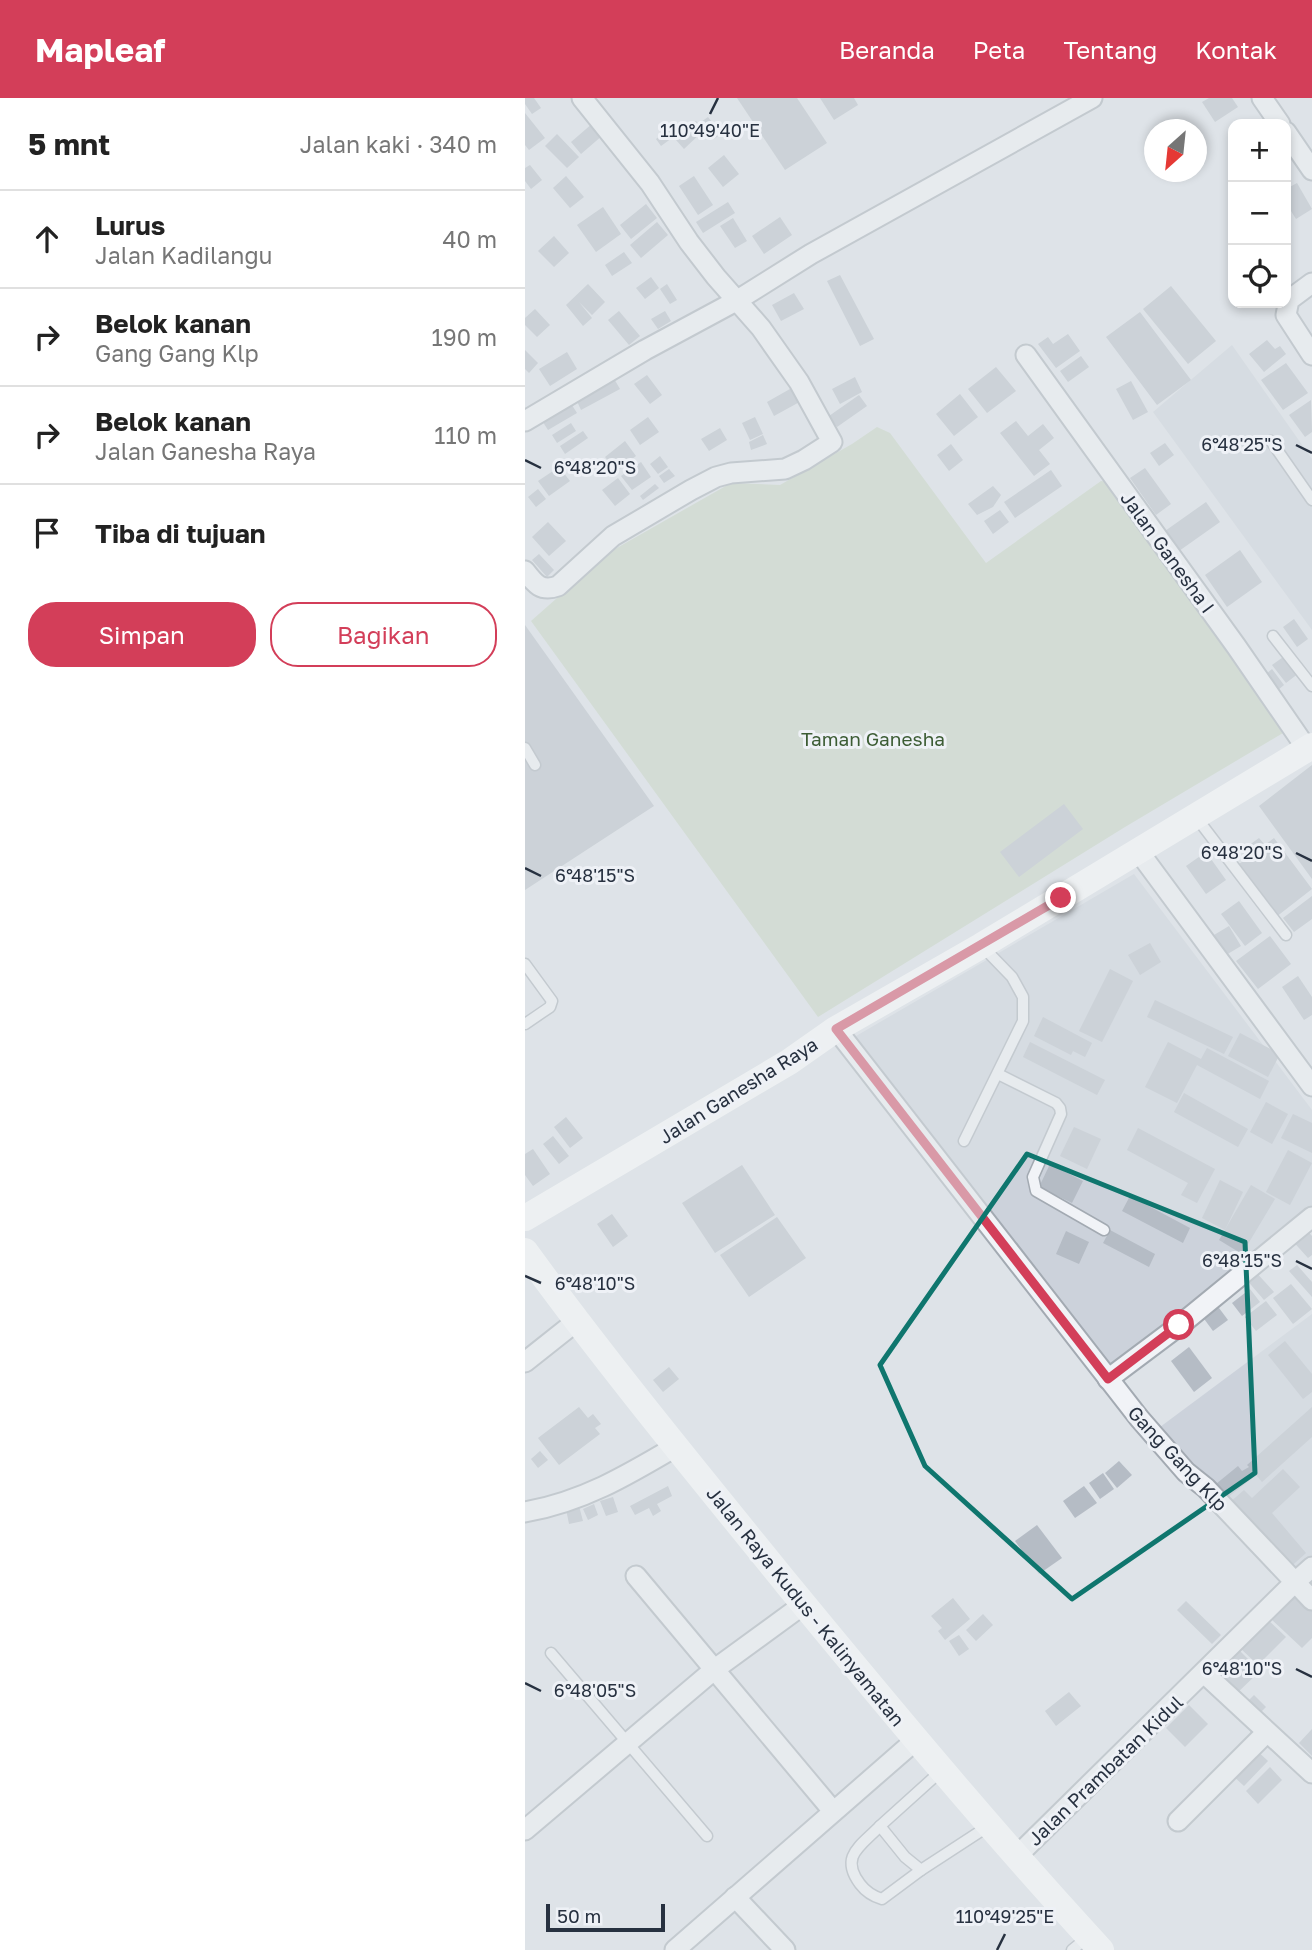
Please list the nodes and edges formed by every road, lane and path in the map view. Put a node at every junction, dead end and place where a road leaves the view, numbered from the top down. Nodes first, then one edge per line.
1 (582, 98) edge
2 (1092, 98) edge
3 (1262, 98) edge
4 (1277, 119) edge
5 (1291, 139) edge
6 (1312, 170) edge
7 (1312, 282) edge
8 (736, 301) junction
9 (1026, 355) dead end
10 (1312, 355) edge
11 (525, 421) edge
12 (1271, 441) dead end
13 (1312, 500) edge
14 (525, 571) edge
15 (1273, 636) dead end
16 (1312, 686) edge
17 (525, 748) edge
18 (1310, 748) edge
19 (535, 765) dead end
20 (1196, 816) junction
21 (1139, 852) junction
22 (1286, 935) dead end
23 (981, 946) junction
24 (525, 964) edge
25 (525, 1024) edge
26 (836, 1029) junction
27 (998, 1074) junction
28 (1312, 1086) edge
29 (964, 1141) dead end
30 (1312, 1217) edge
31 (525, 1218) edge
32 (1104, 1230) dead end
33 (528, 1261) edge
34 (578, 1320) junction
35 (525, 1362) edge
36 (1108, 1379) junction
37 (675, 1447) junction
38 (525, 1512) edge
39 (1312, 1567) edge
40 (636, 1576) dead end
41 (1294, 1583) junction
42 (1312, 1600) edge
43 (804, 1604) junction
44 (551, 1653) dead end
45 (715, 1669) junction
46 (1204, 1673) junction
47 (1266, 1732) junction
48 (917, 1739) junction
49 (628, 1742) junction
50 (941, 1771) junction
51 (1312, 1773) edge
52 (833, 1811) junction
53 (1178, 1821) dead end
54 (991, 1825) junction
55 (880, 1826) junction
56 (525, 1830) edge
57 (707, 1836) dead end
58 (1017, 1855) junction
59 (921, 1870) junction
60 (736, 1897) junction
61 (1087, 1945) edge
62 (675, 1950) edge
63 (785, 1950) edge

1 - 8 street
2 - 8 street
3 - 4 street
5 - 6 street
7 - 10 street
8 - 11 street
8 - 14 street
9 - 18 street, Jalan Ganesha I
12 - 13 lane
15 - 16 lane
17 - 19 lane
18 - 20 street, Jalan Ganesha Raya
20 - 21 street, Jalan Ganesha Raya
20 - 22 lane
21 - 23 street, Jalan Ganesha Raya
21 - 28 street
23 - 26 street, Jalan Ganesha Raya
23 - 27 lane
24 - 25 lane
26 - 31 street, Jalan Ganesha Raya
26 - 36 street, Gang Gang Klp
27 - 29 lane
27 - 32 lane
30 - 36 street
33 - 34 street, Jalan Raya Kudus - Kalinyamatan
34 - 35 street
34 - 37 street, Jalan Raya Kudus - Kalinyamatan
36 - 41 street, Gang Gang Klp
37 - 38 street
37 - 43 street, Jalan Raya Kudus - Kalinyamatan
39 - 41 street, Jalan Prambatan Kidul
40 - 45 street
41 - 42 street, Gang Gang Klp
41 - 46 street, Jalan Prambatan Kidul
43 - 45 street
43 - 48 street, Jalan Raya Kudus - Kalinyamatan
44 - 49 lane
45 - 49 street
45 - 52 street
46 - 47 street
46 - 58 street, Jalan Prambatan Kidul
47 - 51 street
47 - 53 street
48 - 50 street, Jalan Raya Kudus - Kalinyamatan
48 - 52 street
49 - 56 street
49 - 57 lane
50 - 54 street, Jalan Raya Kudus - Kalinyamatan
50 - 55 lane
52 - 60 street
54 - 58 street, Jalan Raya Kudus - Kalinyamatan
54 - 59 lane
55 - 59 lane
55 - 59 lane
58 - 61 street, Jalan Raya Kudus - Kalinyamatan
60 - 62 street
60 - 63 street

